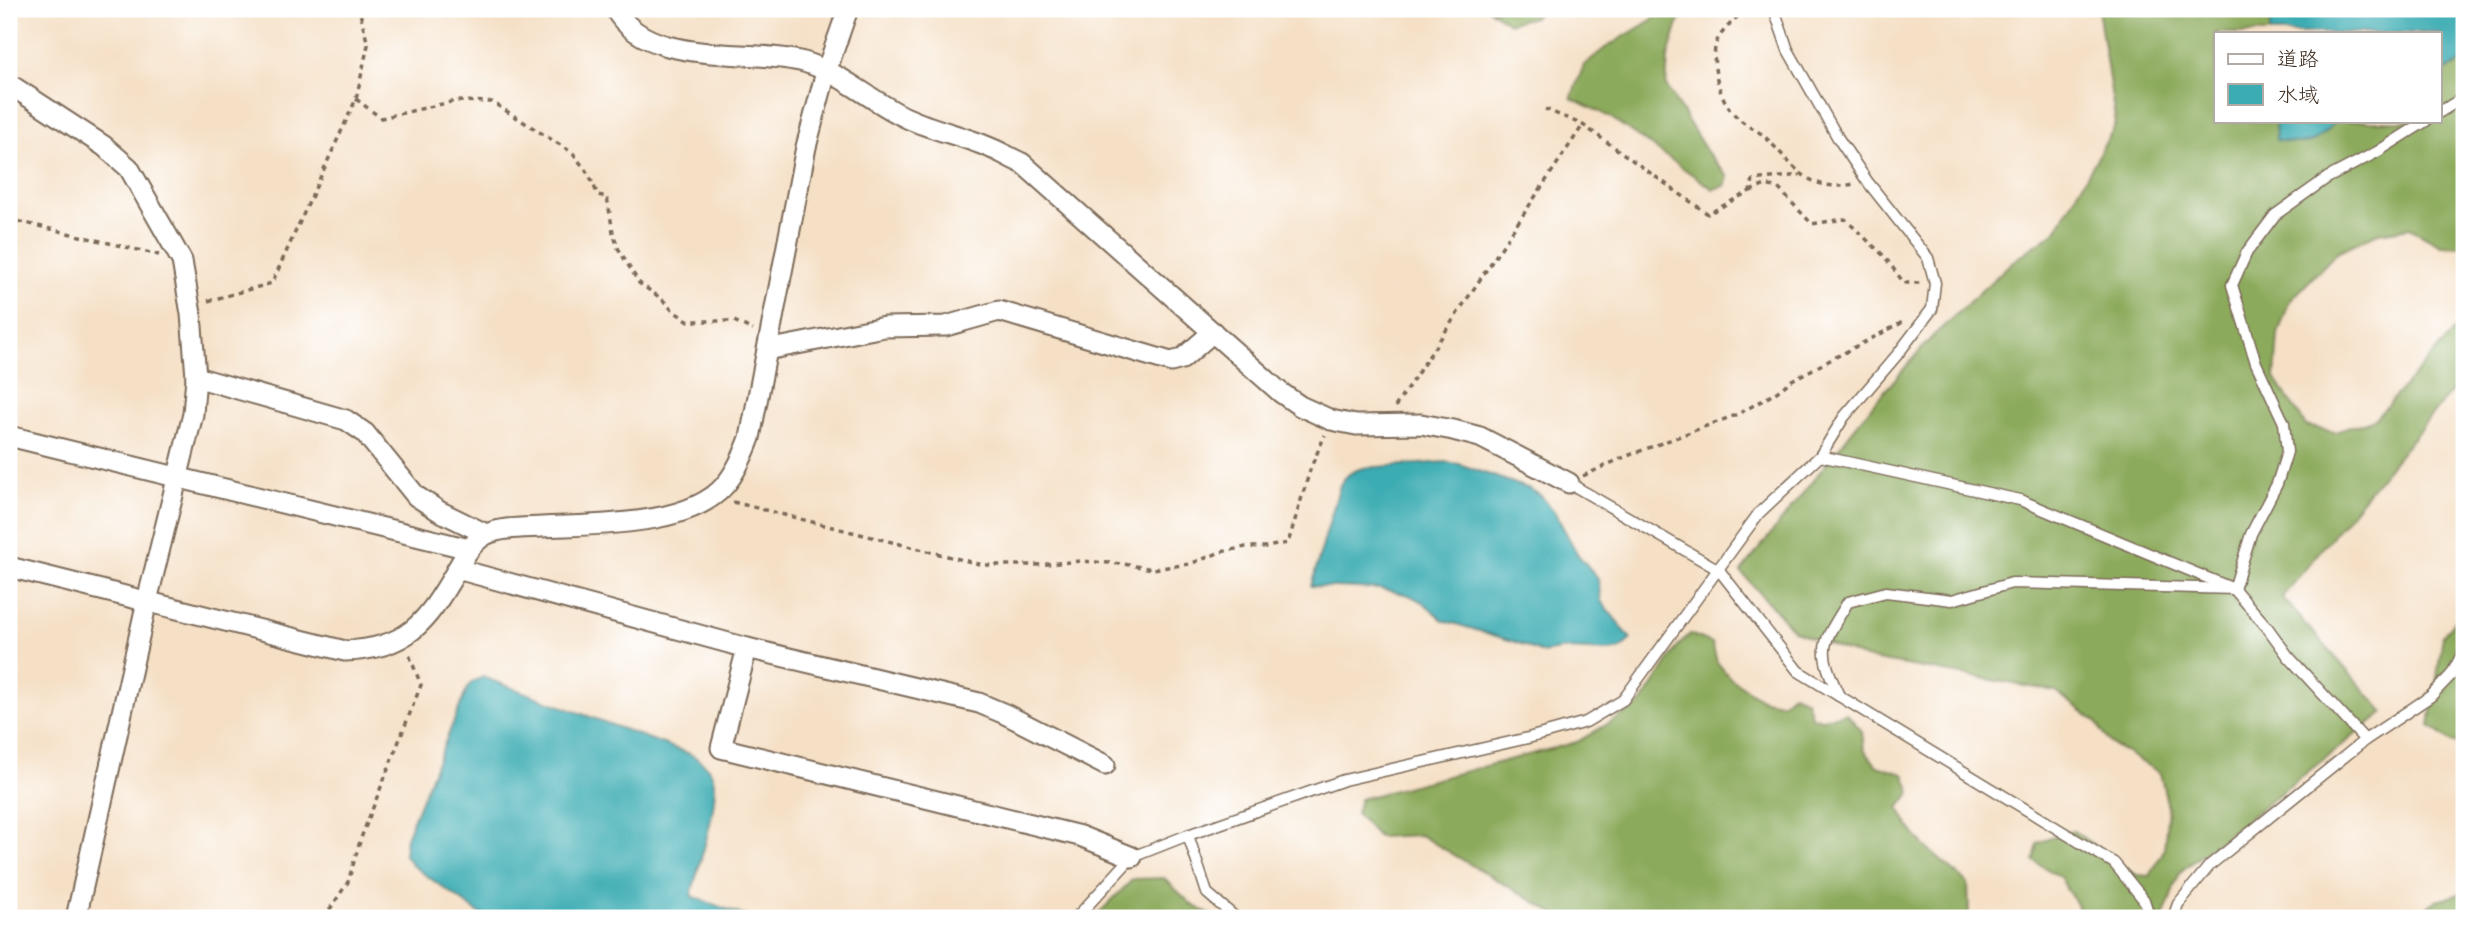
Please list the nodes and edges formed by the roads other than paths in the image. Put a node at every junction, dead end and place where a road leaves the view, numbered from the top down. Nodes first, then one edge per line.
1 (615, 9) edge
2 (848, 9) edge
3 (1774, 9) edge
4 (826, 72) junction
5 (9, 84) edge
6 (2464, 97) edge
7 (2442, 111) edge
8 (2424, 122) edge
9 (1213, 332) junction
10 (768, 344) junction
11 (196, 377) junction
12 (9, 436) edge
13 (1820, 456) junction
14 (179, 478) junction
15 (1569, 483) joint
16 (486, 534) junction
17 (469, 549) junction
18 (9, 567) edge
19 (457, 569) junction
20 (1719, 570) junction
21 (2234, 589) junction
22 (146, 601) junction
23 (747, 648) junction
24 (2464, 651) edge
25 (1839, 695) junction
26 (2365, 740) junction
27 (1105, 765) dead end
28 (1188, 835) junction
29 (1132, 858) junction
30 (76, 918) edge
31 (1076, 918) edge
32 (1236, 918) edge
33 (2150, 918) edge
34 (2173, 918) edge

1 - 4 street
2 - 4 street
3 - 13 lane
4 - 9 street
4 - 10 street
5 - 11 street
6 - 7 lane
8 - 21 lane
9 - 10 street
9 - 15 street
10 - 16 street
11 - 14 street
11 - 16 street
12 - 14 street
13 - 20 lane
13 - 21 lane
14 - 17 street
14 - 22 street
15 - 20 lane
16 - 17 street
17 - 19 street
18 - 22 street
19 - 22 street
19 - 23 street
20 - 25 lane
20 - 28 lane
21 - 25 lane
21 - 26 lane
22 - 30 street
23 - 27 street
23 - 29 street
24 - 26 lane
25 - 33 lane
26 - 34 lane
28 - 29 lane
28 - 32 lane
29 - 31 lane

